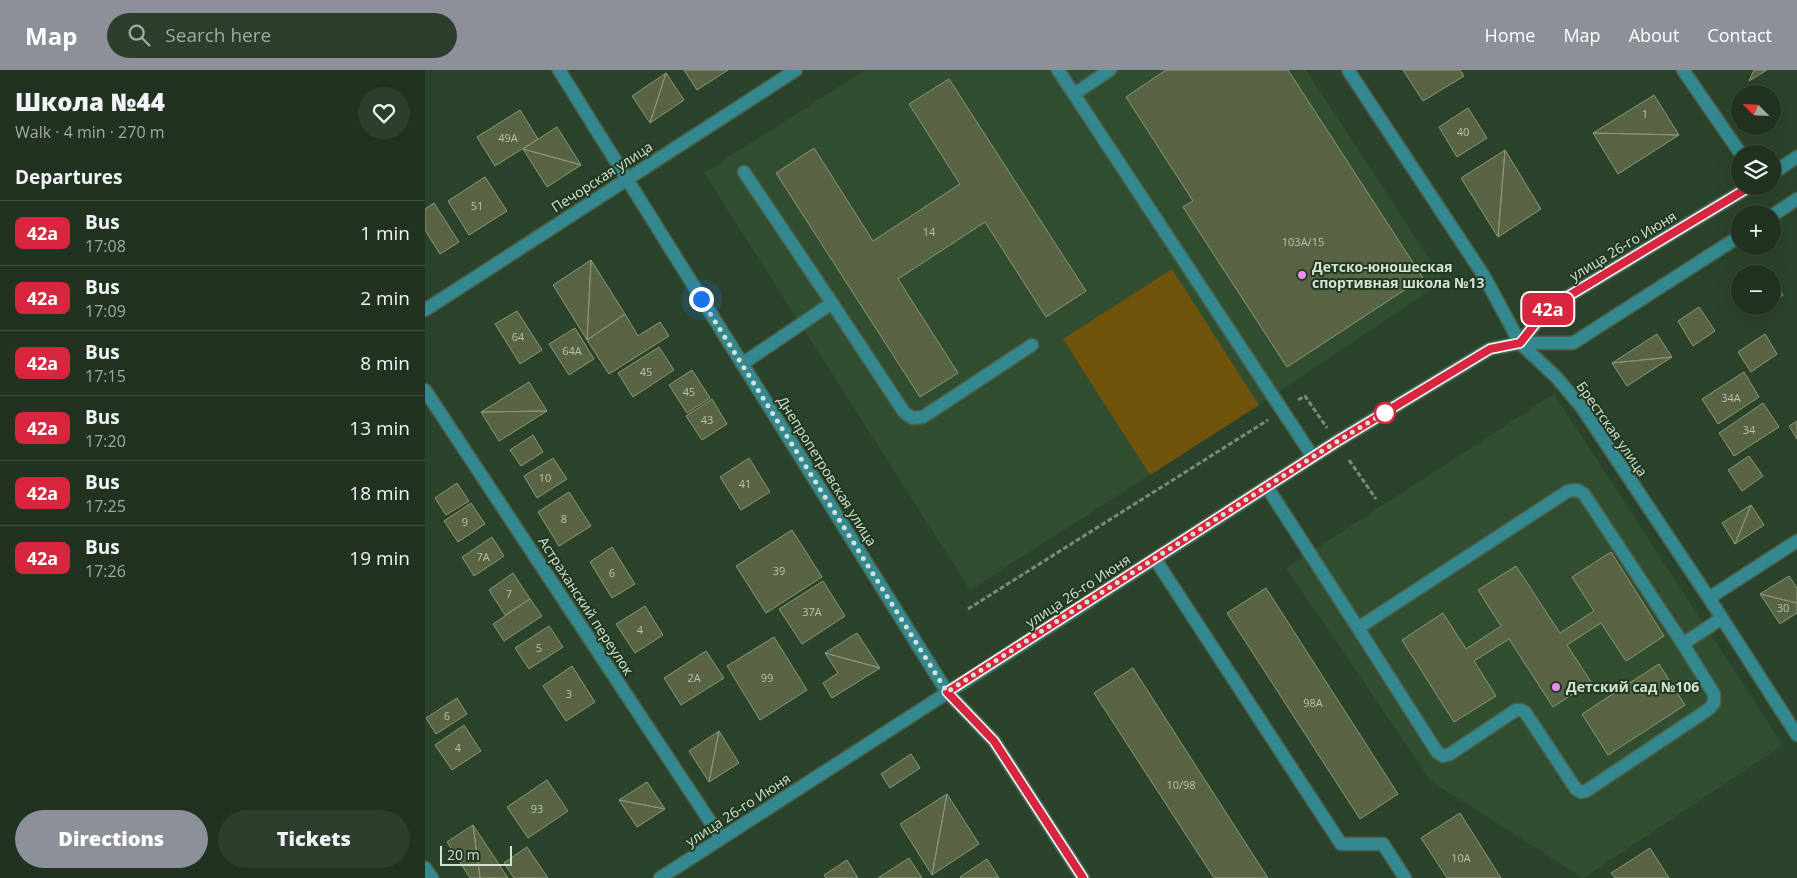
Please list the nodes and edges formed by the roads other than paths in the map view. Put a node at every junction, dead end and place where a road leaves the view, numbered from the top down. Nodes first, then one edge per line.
1 (559, 70) edge
2 (796, 70) edge
3 (1057, 70) edge
4 (1110, 70) edge
5 (1348, 70) edge
6 (1683, 70) edge
7 (1074, 94) junction
8 (1735, 145) edge
9 (1797, 157) edge
10 (1781, 168) edge
11 (744, 172) dead end
12 (626, 178) junction
13 (1736, 195) edge
14 (1797, 199) edge
15 (1781, 210) edge
16 (1731, 242) edge
17 (832, 303) junction
18 (425, 310) edge
19 (1520, 343) junction
20 (1032, 345) dead end
21 (742, 364) junction
22 (425, 390) edge
23 (1313, 457) junction
24 (1267, 487) junction
25 (1797, 541) edge
26 (1155, 559) junction
27 (1709, 598) junction
28 (1722, 618) junction
29 (1357, 628) junction
30 (1683, 644) junction
31 (947, 692) junction
32 (1797, 735) edge
33 (721, 838) junction
34 (425, 868) edge
35 (432, 878) edge
36 (659, 878) edge
37 (1083, 878) edge
38 (1405, 878) edge

1 - 12 street, Днепропетровская улица
2 - 12 street, Печорская улица
3 - 7 street
4 - 7 street
5 - 19 street, Брестская улица
6 - 8 street
7 - 23 street
9 - 10 street
11 - 17 street
12 - 18 street, Печорская улица
12 - 21 street, Днепропетровская улица
13 - 19 street, улица 26-го Июня
14 - 15 street
16 - 19 street, улица 26-го Июня
17 - 20 street
17 - 21 street
19 - 23 street, улица 26-го Июня
19 - 27 street, Брестская улица
21 - 31 street, Днепропетровская улица
22 - 33 street, Астраханский переулок
23 - 24 street, улица 26-го Июня
24 - 26 street, улица 26-го Июня
24 - 29 street
25 - 27 street
26 - 31 street, улица 26-го Июня
26 - 38 street
27 - 28 street, Брестская улица
28 - 30 street
28 - 32 street, Брестская улица
29 - 30 street
29 - 30 street
31 - 33 street, улица 26-го Июня
31 - 37 street, Днепропетровская улица
33 - 36 street, улица 26-го Июня
34 - 35 street

